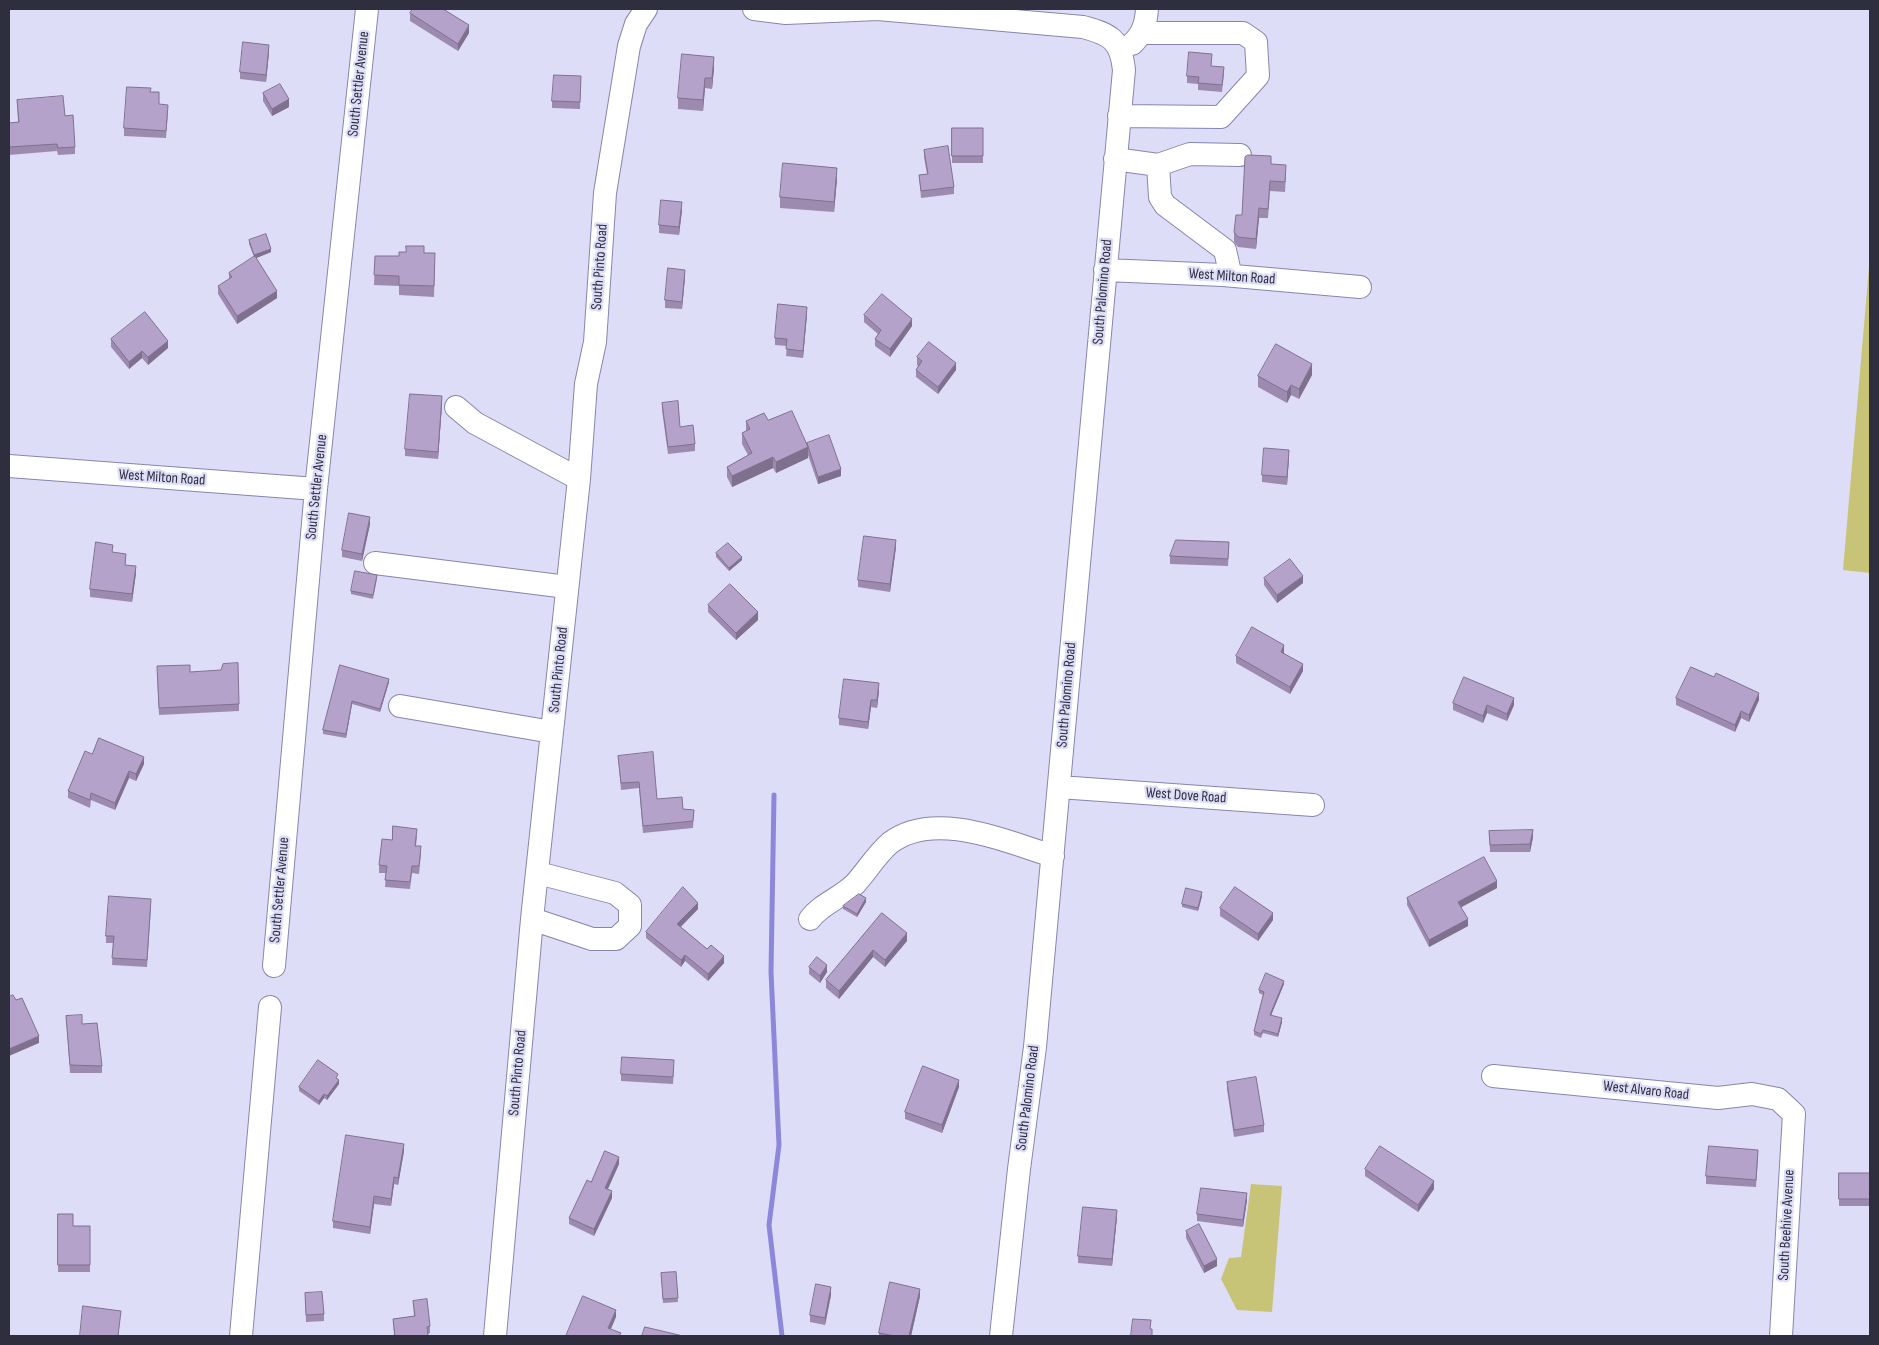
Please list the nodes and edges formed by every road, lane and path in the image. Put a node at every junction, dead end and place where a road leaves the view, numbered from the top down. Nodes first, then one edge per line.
1 (367, 9) edge
2 (646, 9) edge
3 (754, 9) edge
4 (878, 9) edge
5 (1147, 9) edge
6 (1142, 33) junction
7 (1122, 53) junction
8 (1119, 116) junction
9 (1240, 156) dead end
10 (1115, 159) junction
11 (1158, 165) junction
12 (1105, 270) junction
13 (1223, 275) junction
14 (1360, 287) dead end
15 (456, 408) dead end
16 (9, 466) edge
17 (579, 479) junction
18 (316, 489) junction
19 (375, 563) dead end
20 (567, 587) junction
21 (400, 706) dead end
22 (552, 732) junction
23 (1059, 787) junction
24 (1313, 805) dead end
25 (1052, 856) junction
26 (538, 874) junction
27 (532, 919) junction
28 (810, 919) dead end
29 (274, 966) dead end
30 (270, 1007) dead end
31 (1493, 1076) dead end
32 (1794, 1114) joint
33 (241, 1336) edge
34 (495, 1336) edge
35 (1001, 1336) edge
36 (1780, 1336) edge

1 - 18 street, South Settler Avenue
2 - 17 street, South Pinto Road
3 - 4 street
4 - 7 street
5 - 6 street
6 - 7 street
6 - 8 street
7 - 8 street, South Palomino Road
8 - 10 street, South Palomino Road
9 - 11 street
10 - 11 street
10 - 12 street, South Palomino Road
11 - 13 street
12 - 13 street, West Milton Road
12 - 23 street, South Palomino Road
13 - 14 street, West Milton Road
15 - 17 street
16 - 18 street, West Milton Road
17 - 20 street, South Pinto Road
18 - 29 street, South Settler Avenue
19 - 20 street
20 - 22 street, South Pinto Road
21 - 22 street
22 - 26 street, South Pinto Road
23 - 24 street, West Dove Road
23 - 25 street, South Palomino Road
25 - 28 street
25 - 35 street, South Palomino Road
26 - 27 street, South Pinto Road
26 - 27 street
27 - 34 street, South Pinto Road
30 - 33 street
31 - 32 street, West Alvaro Road
32 - 36 street, South Beehive Avenue

